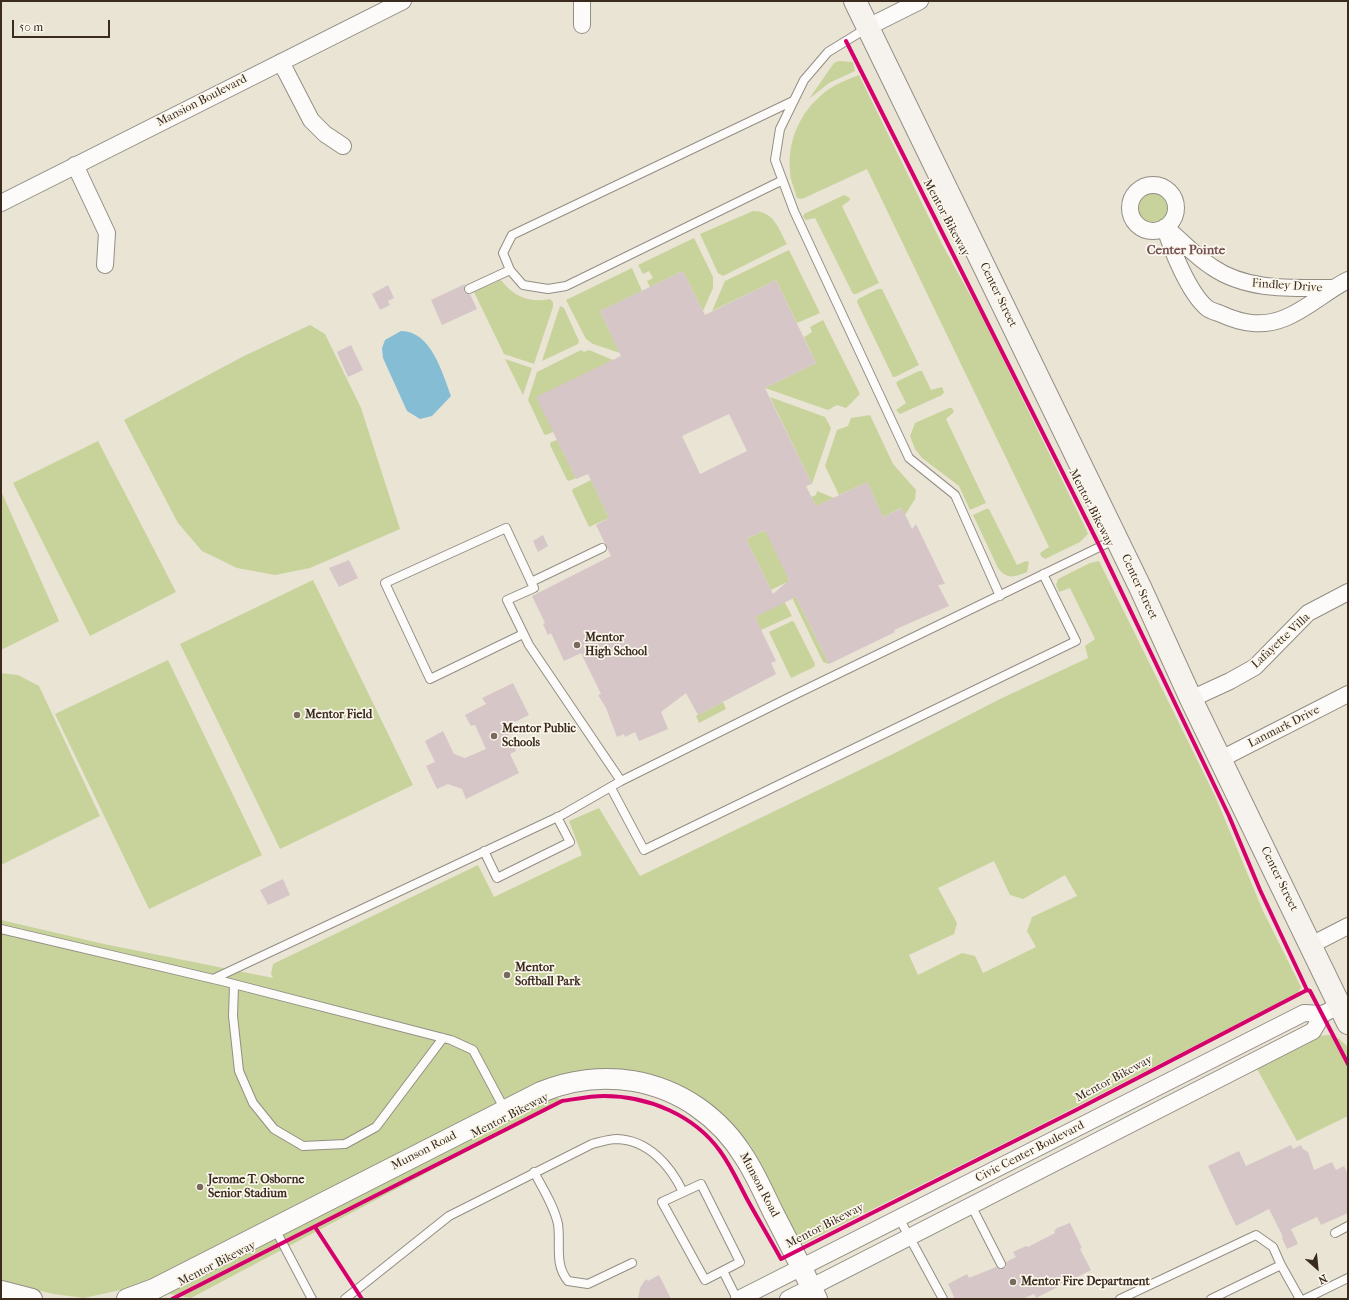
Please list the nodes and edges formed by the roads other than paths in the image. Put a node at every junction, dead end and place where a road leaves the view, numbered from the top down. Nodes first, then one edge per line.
1 (403, 1) edge
2 (582, 1) edge
3 (856, 1) edge
4 (920, 1) edge
5 (582, 25) dead end
6 (868, 27) junction
7 (281, 62) junction
8 (793, 101) junction
9 (343, 146) dead end
10 (75, 165) junction
11 (781, 181) junction
12 (1, 203) edge
13 (105, 265) dead end
14 (510, 270) junction
15 (1348, 280) edge
16 (1332, 288) junction
17 (469, 290) dead end
18 (1116, 539) junction
19 (602, 548) dead end
20 (1043, 574) junction
21 (531, 582) junction
22 (1348, 592) edge
23 (1000, 596) junction
24 (523, 634) junction
25 (1348, 694) edge
26 (1191, 699) junction
27 (1221, 759) junction
28 (621, 782) junction
29 (611, 788) junction
30 (557, 817) junction
31 (484, 851) junction
32 (1348, 926) edge
33 (1, 929) edge
34 (1311, 945) junction
35 (213, 980) junction
36 (234, 985) junction
37 (1337, 1014) edge
38 (443, 1038) junction
39 (505, 1110) junction
40 (534, 1172) junction
41 (683, 1192) junction
42 (972, 1207) junction
43 (899, 1218) junction
44 (1348, 1226) edge
45 (274, 1227) junction
46 (1335, 1233) dead end
47 (910, 1238) junction
48 (632, 1263) dead end
49 (1001, 1264) dead end
50 (1281, 1265) junction
51 (801, 1268) junction
52 (723, 1270) junction
53 (1348, 1278) edge
54 (1, 1291) edge
55 (814, 1293) edge
56 (150, 1295) edge
57 (32, 1299) edge
58 (127, 1299) edge
59 (312, 1299) edge
60 (345, 1299) edge
61 (738, 1299) edge
62 (788, 1299) edge
63 (943, 1299) edge
64 (1120, 1299) edge
65 (1211, 1299) edge
66 (1300, 1299) edge
67 (1305, 1299) edge

1 - 7 street, Mansion Boulevard
2 - 5 street
3 - 6 main road, Center Street
4 - 6 street
6 - 8 lane
6 - 18 main road, Center Street
7 - 9 street
7 - 10 street, Mansion Boulevard
8 - 11 lane
8 - 14 lane
10 - 12 street, Mansion Boulevard
10 - 13 street
11 - 14 lane
11 - 23 lane
14 - 17 lane
15 - 16 street, Findley Drive
16 - 16 street, Findley Drive
18 - 20 lane
18 - 26 main road, Center Street
19 - 21 lane
20 - 23 lane
20 - 29 lane
21 - 24 lane
21 - 24 lane
22 - 26 street, Lafayette Villa
23 - 28 lane
24 - 28 lane
25 - 27 street, Lanmark Drive
26 - 27 main road, Center Street
27 - 34 main road, Center Street
28 - 29 lane
29 - 30 lane
30 - 31 lane
30 - 31 lane
31 - 35 lane
32 - 34 street
33 - 35 lane
34 - 37 main road, Center Street
35 - 36 lane
36 - 38 lane
36 - 38 lane
37 - 42 street, Civic Center Boulevard
37 - 43 street, Civic Center Boulevard
38 - 39 lane
39 - 45 street, Munson Road
39 - 51 street, Munson Road
40 - 41 lane
40 - 48 lane
40 - 60 lane
41 - 52 lane
41 - 52 lane
42 - 47 street, Civic Center Boulevard
42 - 49 lane
43 - 47 lane
43 - 51 street, Civic Center Boulevard
44 - 46 lane
45 - 56 street, Munson Road
45 - 59 lane
47 - 55 street, Civic Center Boulevard
47 - 63 lane
50 - 64 lane
50 - 65 lane
50 - 66 lane
51 - 55 street, Munson Road
51 - 61 street, Civic Center Boulevard
52 - 61 lane
53 - 67 lane
54 - 57 street
55 - 62 street, Civic Center Boulevard
56 - 58 street, Munson Road

